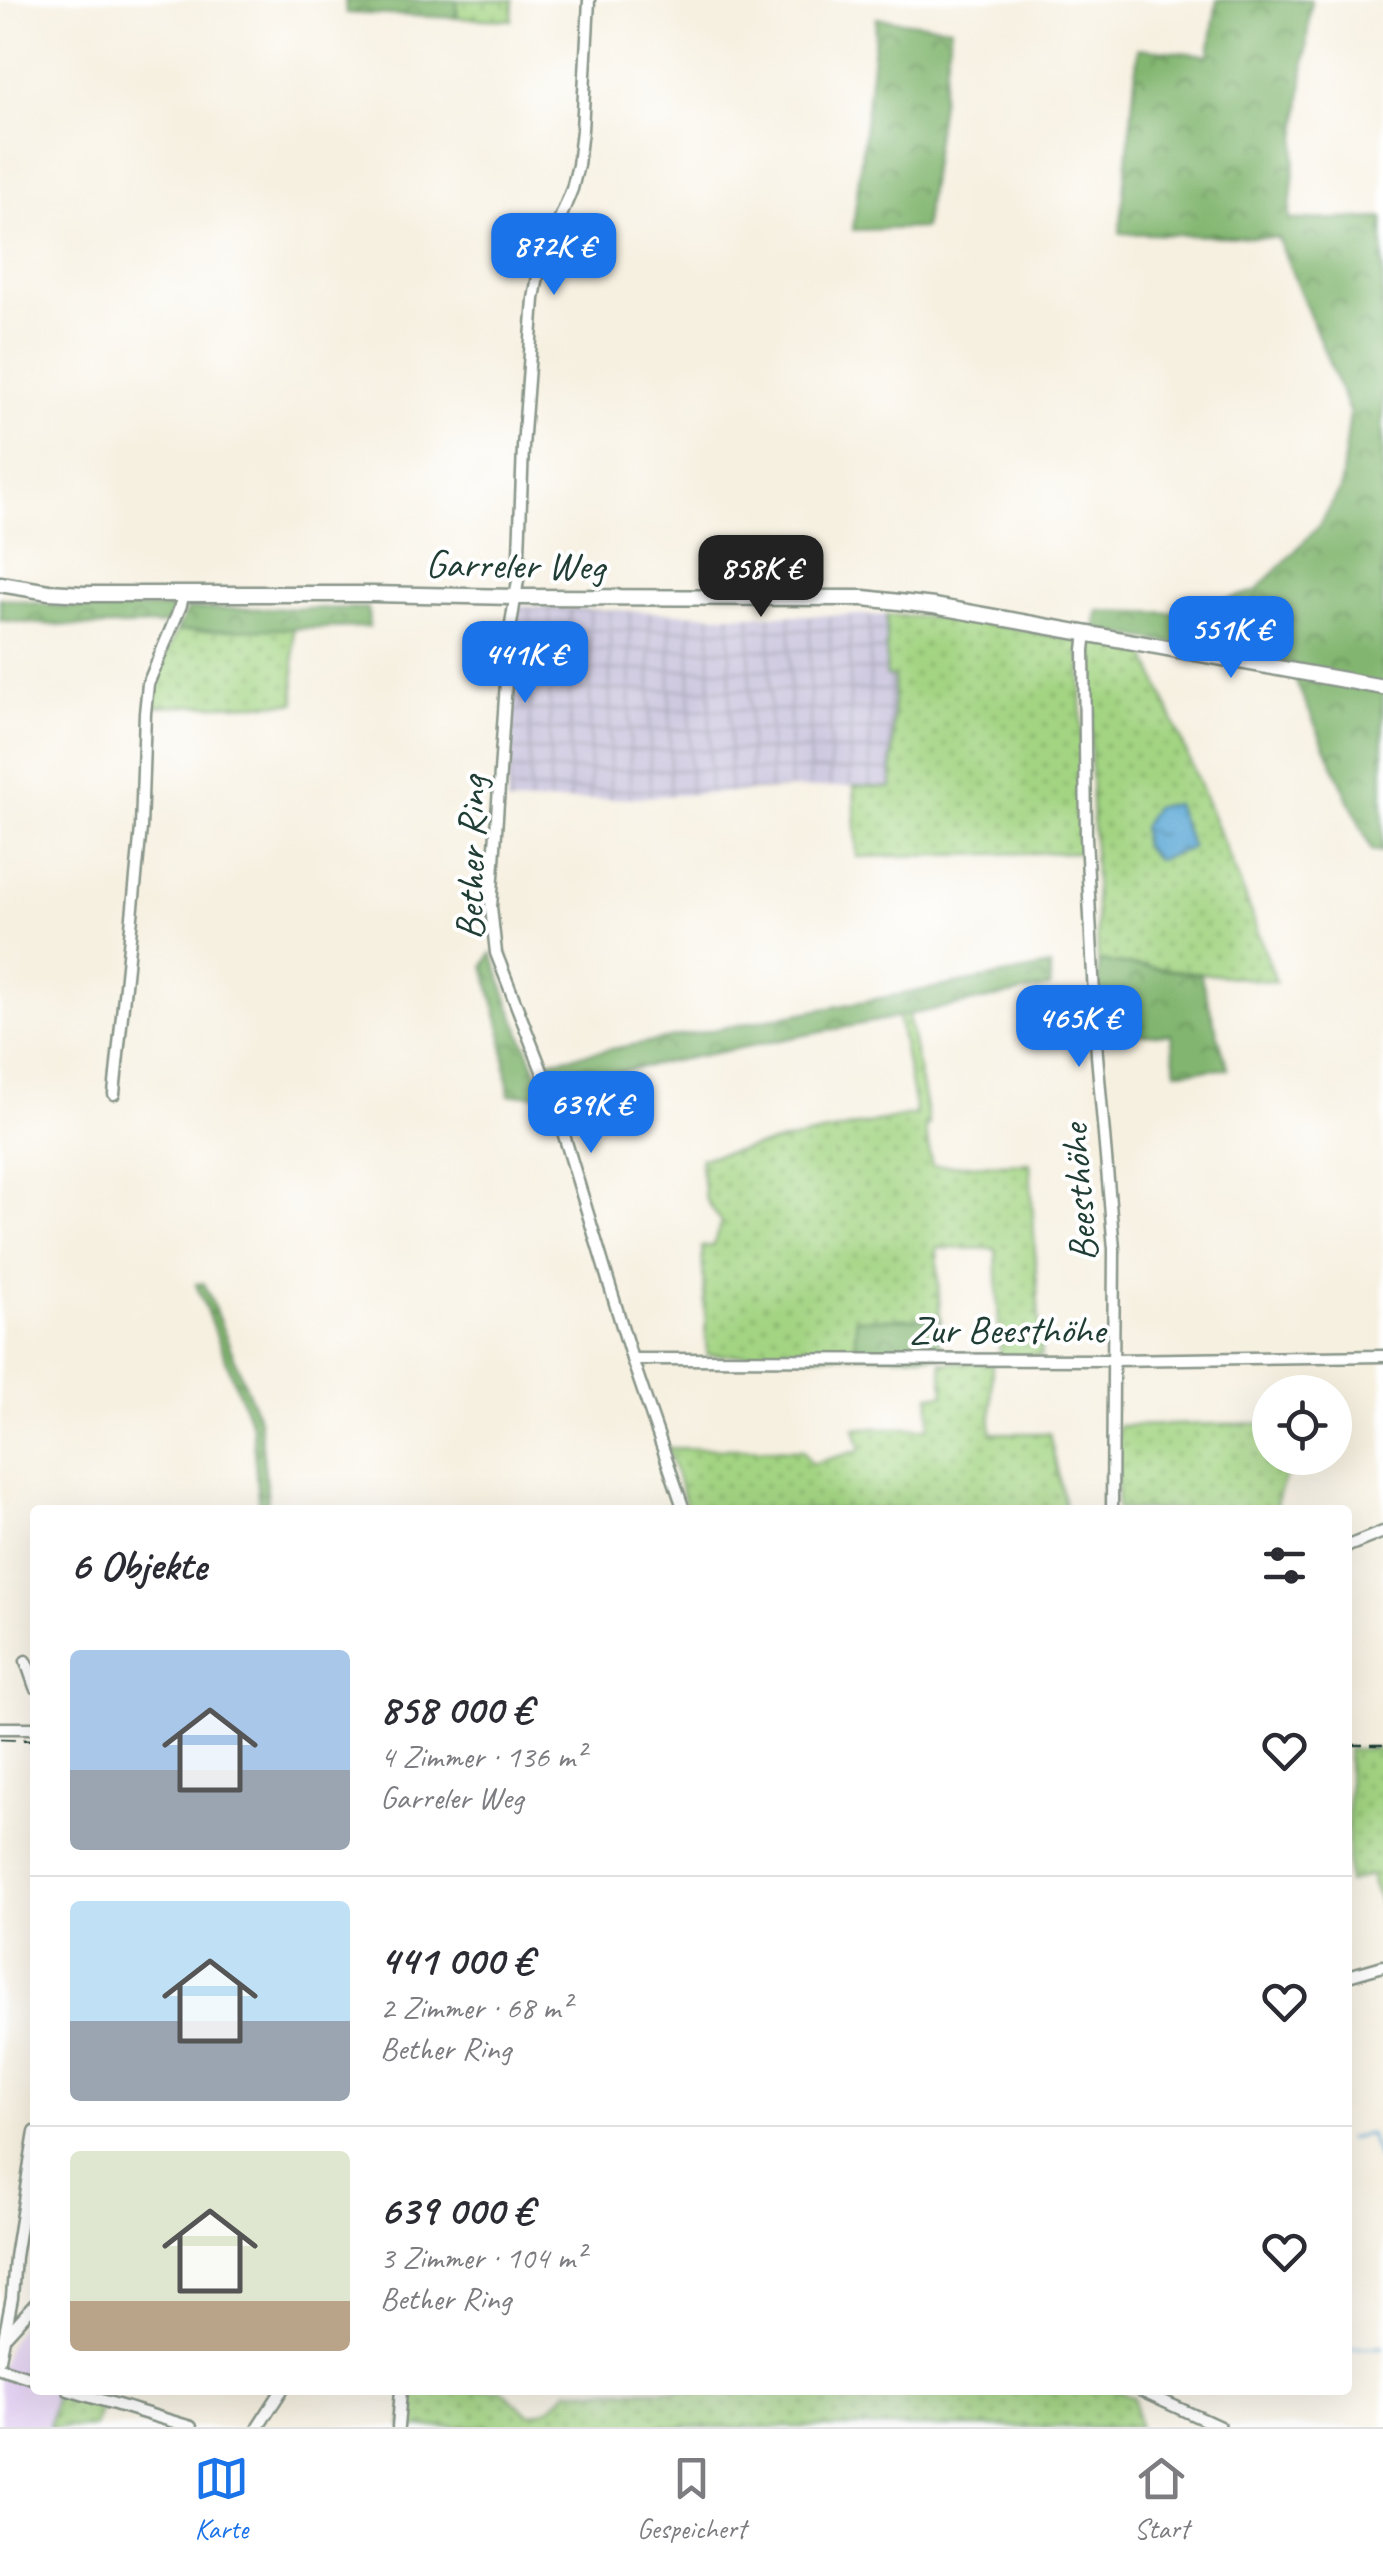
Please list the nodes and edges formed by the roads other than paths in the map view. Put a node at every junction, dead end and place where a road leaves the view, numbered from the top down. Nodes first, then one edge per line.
1 (589, 0) edge
2 (0, 584) edge
3 (182, 595) junction
4 (515, 597) junction
5 (1086, 632) junction
6 (1383, 687) edge
7 (114, 1094) dead end
8 (1383, 1356) edge
9 (632, 1359) junction
10 (1113, 1360) junction
11 (682, 1505) edge
12 (1112, 1505) edge
13 (1383, 1532) edge
14 (1352, 1544) edge
15 (26, 1661) dead end
16 (30, 1673) edge
17 (0, 1728) edge
18 (30, 1728) edge
19 (1383, 1966) edge
20 (1352, 1975) edge
21 (30, 2163) edge
22 (30, 2310) edge
23 (6, 2337) junction
24 (0, 2359) edge
25 (0, 2368) edge
26 (30, 2377) edge
27 (84, 2395) edge
28 (279, 2395) edge
29 (401, 2395) edge
30 (1150, 2395) edge
31 (190, 2427) edge
32 (258, 2427) edge
33 (398, 2427) edge
34 (1220, 2427) edge

1 - 4 street, Bether Ring
2 - 3 street, Garreler Weg
3 - 4 street, Garreler Weg
3 - 7 street
4 - 5 street, Garreler Weg
4 - 9 street, Bether Ring
5 - 6 street, Garreler Weg
5 - 10 street, Beesthöhe
8 - 10 street, Zur Beesthöhe
9 - 10 street, Zur Beesthöhe
9 - 11 street, Bether Ring
10 - 12 street, Beesthöhe
13 - 14 street
15 - 16 street
17 - 18 street
19 - 20 street
21 - 23 street
22 - 23 street
23 - 24 street
25 - 26 street
27 - 31 street
28 - 32 street
29 - 33 street
30 - 34 street

